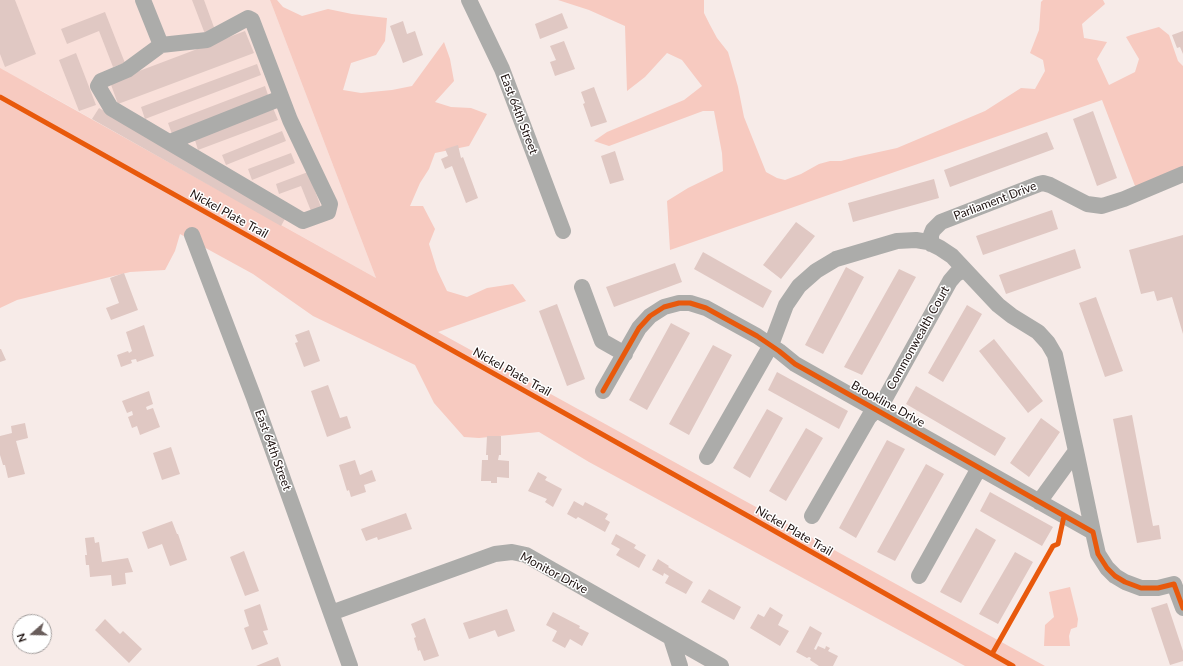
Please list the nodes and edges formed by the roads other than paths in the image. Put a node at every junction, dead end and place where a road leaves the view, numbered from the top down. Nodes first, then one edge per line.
1 (143, 0) edge
2 (470, 0) edge
3 (161, 46) junction
4 (281, 98) junction
5 (170, 142) junction
6 (1183, 174) edge
7 (563, 231) dead end
8 (192, 235) dead end
9 (932, 244) junction
10 (964, 270) junction
11 (582, 287) dead end
12 (771, 345) junction
13 (625, 354) junction
14 (603, 391) dead end
15 (876, 409) junction
16 (1076, 451) junction
17 (707, 457) dead end
18 (979, 468) junction
19 (1039, 502) junction
20 (812, 516) dead end
21 (1093, 532) junction
22 (919, 576) dead end
23 (1180, 582) edge
24 (1183, 608) edge
25 (331, 613) junction
26 (671, 638) junction
27 (350, 666) edge
28 (680, 666) edge
29 (721, 666) edge

1 - 3 street
2 - 7 street, East 64th Street
3 - 4 street
3 - 5 street
4 - 5 street
4 - 5 street
6 - 9 street, Parliament Drive
8 - 25 street, East 64th Street
9 - 10 street
9 - 12 street
10 - 15 street, Commonwealth Court
10 - 16 street
11 - 13 street
12 - 13 street, Brookline Drive
12 - 15 street, Brookline Drive
12 - 17 street
13 - 14 street, Brookline Drive
15 - 18 street, Brookline Drive
15 - 20 street, Brookline Drive
16 - 19 street
16 - 21 street
18 - 19 street, Brookline Drive
18 - 22 street
19 - 21 street, Brookline Drive
21 - 23 street
23 - 24 street
25 - 26 street, Monitor Drive
25 - 27 street, East 64th Street
26 - 28 street
26 - 29 street, Monitor Drive

